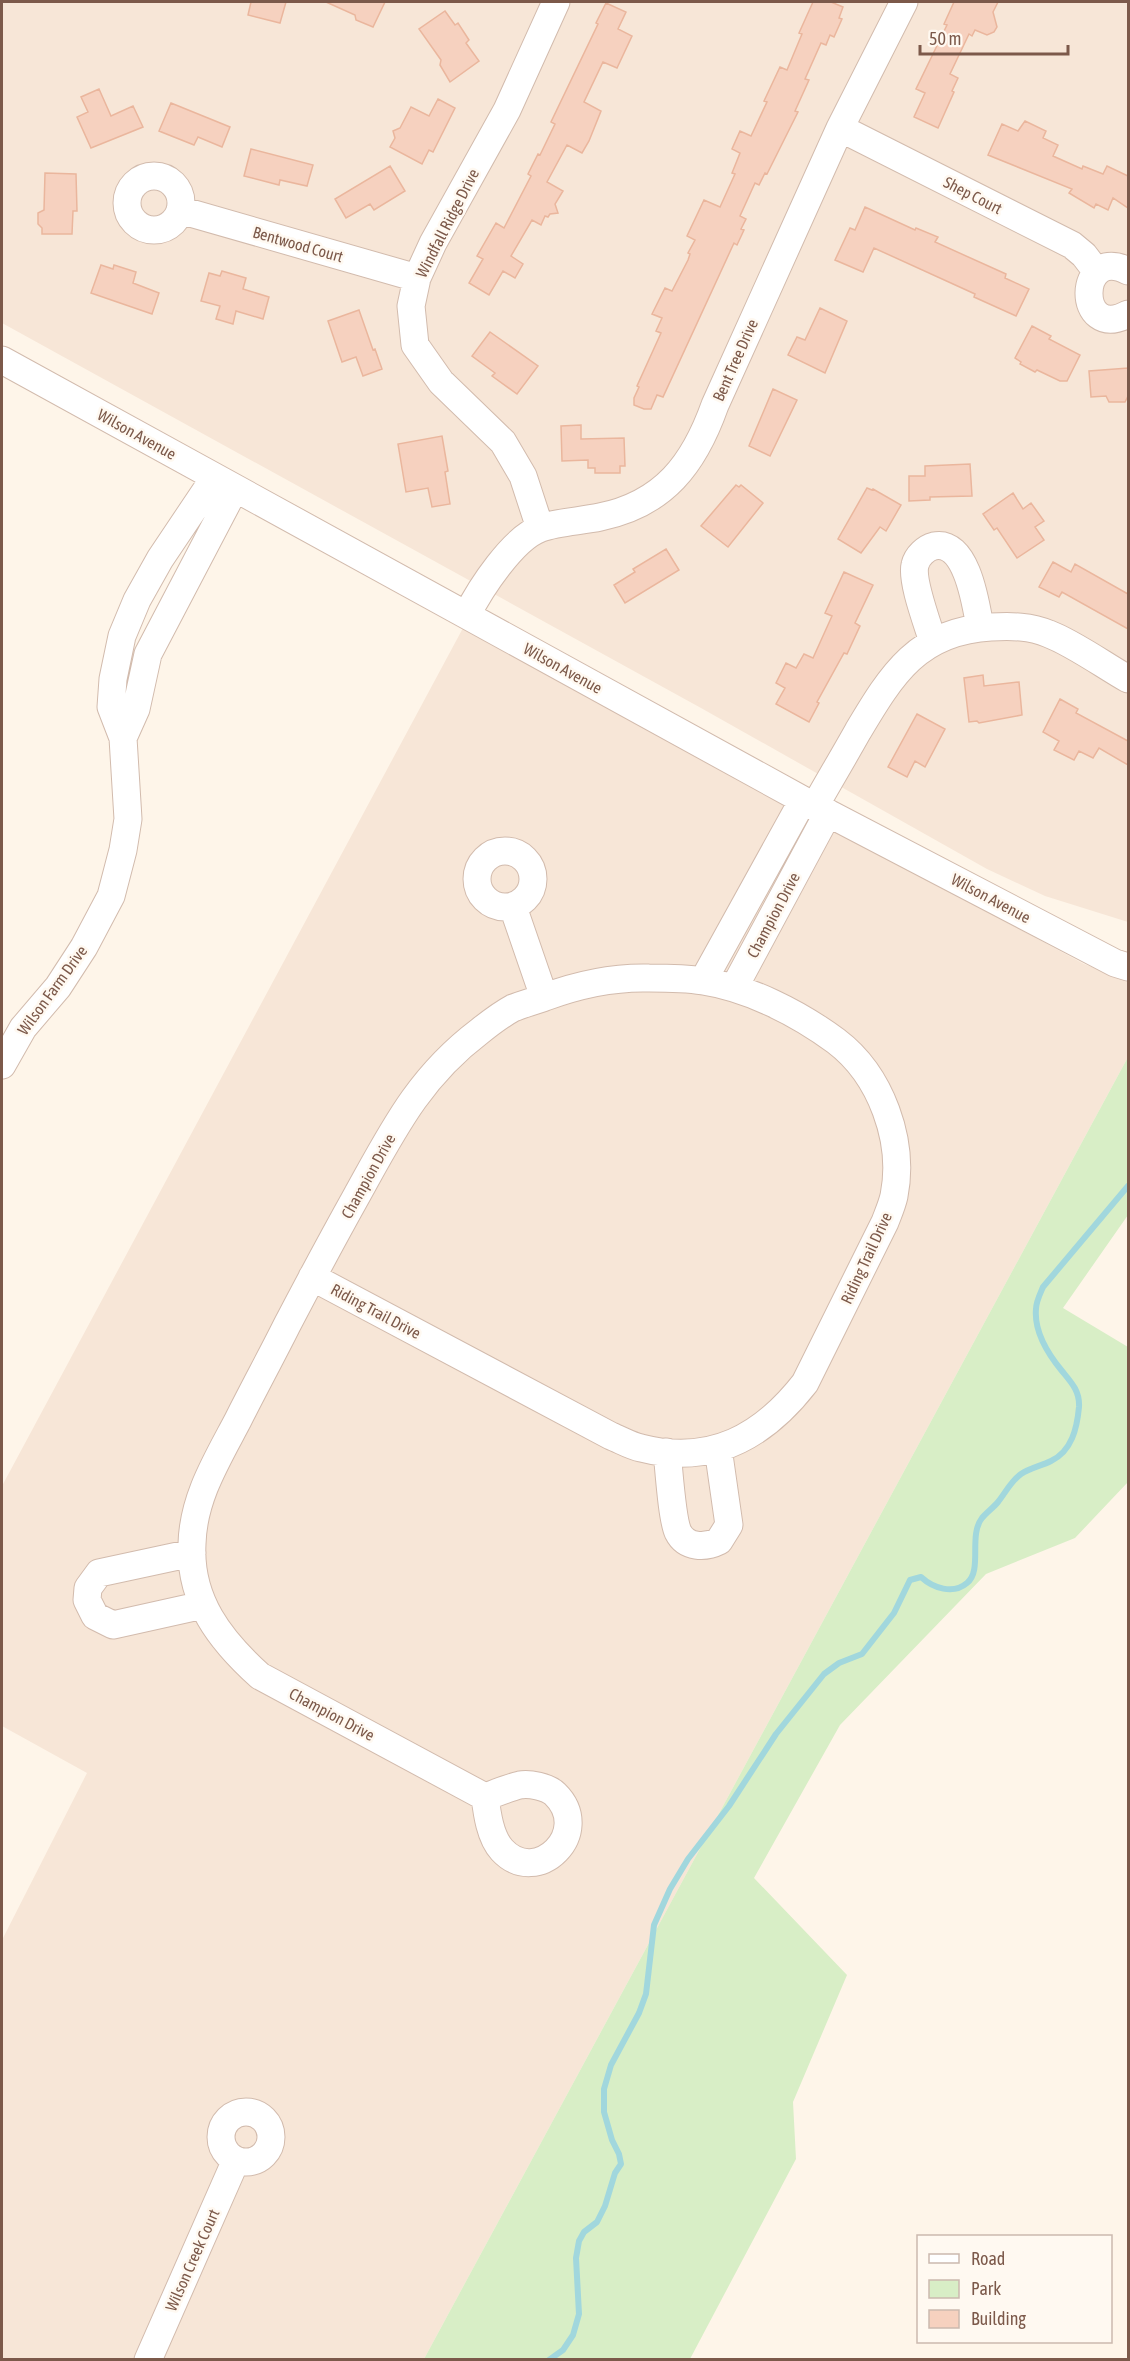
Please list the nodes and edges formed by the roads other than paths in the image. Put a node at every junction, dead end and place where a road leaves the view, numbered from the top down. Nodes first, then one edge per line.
1 (904, 2) edge
2 (548, 4) edge
3 (840, 128) junction
4 (180, 210) dead end
5 (1128, 271) edge
6 (1098, 272) junction
7 (417, 278) junction
8 (1128, 314) edge
9 (2, 360) edge
10 (225, 483) junction
11 (540, 528) junction
12 (467, 615) junction
13 (980, 627) junction
14 (933, 642) junction
15 (1128, 680) edge
16 (815, 806) junction
17 (513, 907) dead end
18 (1128, 967) edge
19 (703, 981) junction
20 (734, 988) junction
21 (544, 997) junction
22 (2, 1065) edge
23 (312, 1277) junction
24 (718, 1448) junction
25 (667, 1452) junction
26 (192, 1553) junction
27 (203, 1605) junction
28 (485, 1797) dead end
29 (236, 2160) dead end
30 (148, 2360) edge

1 - 3 street, Bent Tree Drive
2 - 7 street, Windfall Ridge Drive
3 - 6 street, Shep Court
3 - 11 street, Bent Tree Drive
4 - 7 street, Bentwood Court
5 - 6 street
6 - 8 street
7 - 11 street, Windfall Ridge Drive
9 - 10 street, Wilson Avenue
10 - 12 street, Wilson Avenue
10 - 22 street, Wilson Farm Drive
11 - 12 street, Bent Tree Drive
12 - 16 street, Wilson Avenue
13 - 14 street
13 - 14 street
13 - 15 street
14 - 16 street
16 - 18 street, Wilson Avenue
16 - 19 street, Champion Drive
16 - 20 street, Champion Drive
17 - 21 street
19 - 20 street, Champion Drive
19 - 21 street, Champion Drive
20 - 24 street, Riding Trail Drive
21 - 23 street, Champion Drive
23 - 25 street, Riding Trail Drive
23 - 26 street, Champion Drive
24 - 25 street, Riding Trail Drive
24 - 25 street
26 - 27 street, Champion Drive
26 - 27 street
27 - 28 street, Champion Drive
29 - 30 street, Wilson Creek Court

